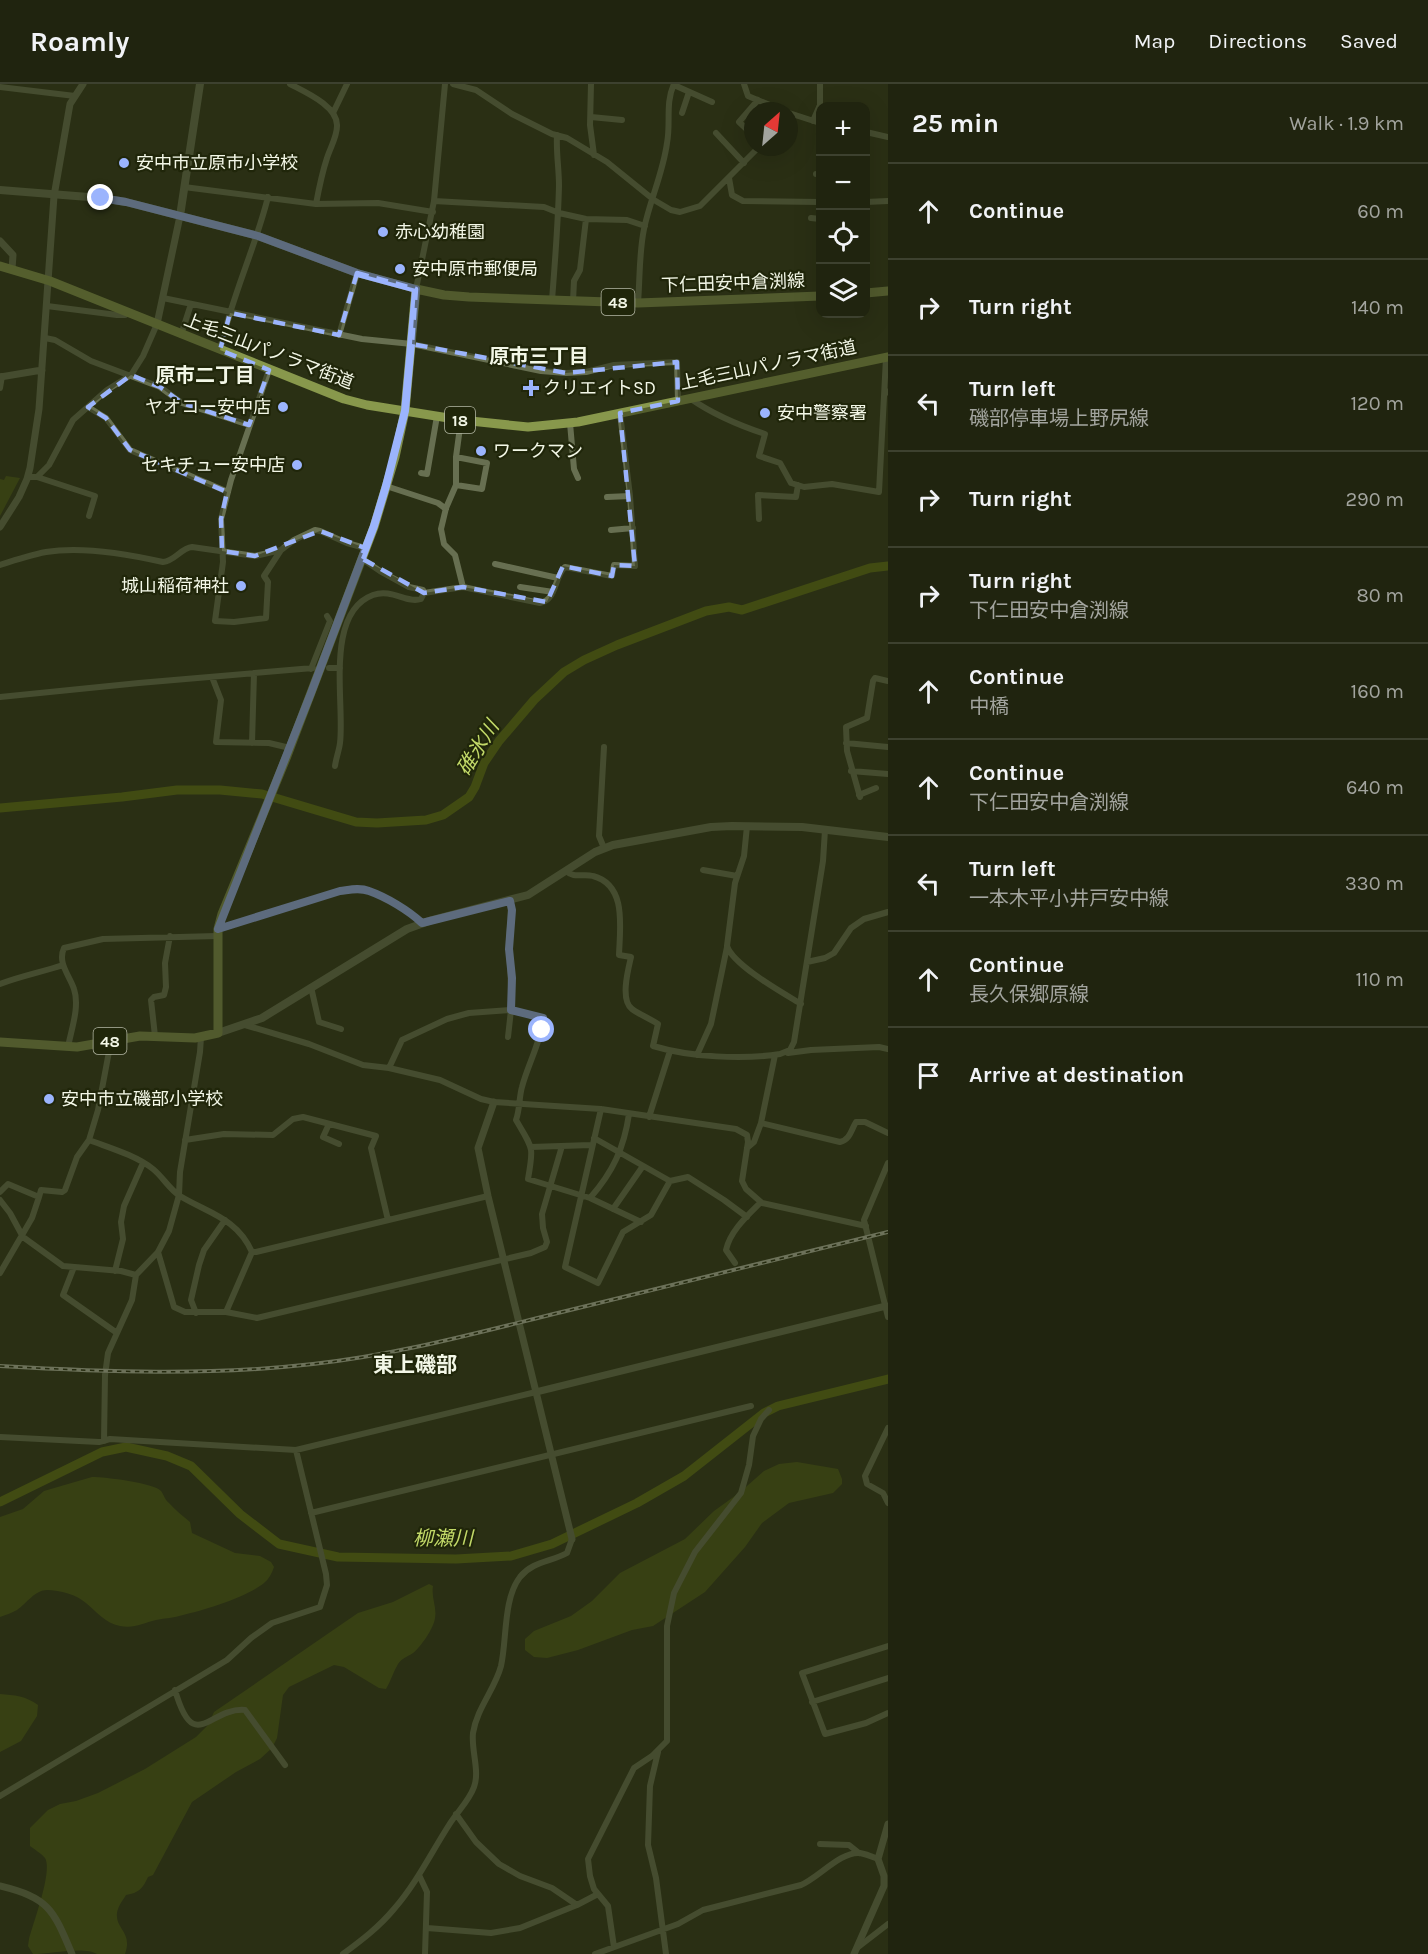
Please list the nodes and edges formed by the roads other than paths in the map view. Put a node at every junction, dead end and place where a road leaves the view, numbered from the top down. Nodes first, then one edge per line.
1 (83, 84) edge
2 (200, 84) edge
3 (290, 84) edge
4 (347, 84) edge
5 (446, 84) edge
6 (453, 84) edge
7 (591, 84) edge
8 (674, 84) edge
9 (744, 84) edge
10 (820, 84) edge
11 (0, 87) edge
12 (689, 92) junction
13 (75, 96) junction
14 (758, 100) joint
15 (712, 102) dead end
16 (762, 102) edge
17 (820, 102) edge
18 (333, 113) junction
19 (682, 113) dead end
20 (798, 116) edge
21 (591, 117) junction
22 (622, 120) dead end
23 (816, 122) edge
24 (716, 133) dead end
25 (870, 133) edge
26 (557, 135) junction
27 (888, 138) edge
28 (594, 155) junction
29 (751, 156) edge
30 (744, 163) junction
31 (729, 178) junction
32 (184, 187) junction
33 (0, 190) edge
34 (54, 196) junction
35 (268, 198) junction
36 (654, 200) junction
37 (434, 201) junction
38 (888, 201) edge
39 (816, 202) edge
40 (870, 202) edge
41 (316, 204) junction
42 (433, 212) junction
43 (558, 213) junction
44 (180, 216) junction
45 (811, 218) dead end
46 (586, 219) junction
47 (816, 219) edge
48 (645, 226) junction
49 (258, 236) junction
50 (0, 241) edge
51 (0, 266) edge
52 (12, 269) junction
53 (357, 273) junction
54 (50, 281) junction
55 (416, 289) junction
56 (888, 291) edge
57 (870, 293) edge
58 (816, 296) edge
59 (164, 298) junction
60 (552, 300) junction
61 (573, 301) junction
62 (638, 303) junction
63 (191, 304) junction
64 (47, 306) junction
65 (125, 312) junction
66 (230, 313) junction
67 (157, 324) junction
68 (181, 335) junction
69 (339, 335) junction
70 (45, 338) junction
71 (412, 344) junction
72 (220, 351) junction
73 (887, 357) edge
74 (42, 370) junction
75 (269, 370) junction
76 (131, 375) junction
77 (1, 376) edge
78 (0, 388) edge
79 (887, 392) edge
80 (691, 399) junction
81 (678, 401) junction
82 (87, 407) junction
83 (405, 411) junction
84 (620, 413) junction
85 (437, 416) junction
86 (461, 420) junction
87 (570, 423) junction
88 (249, 425) junction
89 (456, 457) junction
90 (421, 473) dead end
91 (28, 477) junction
92 (37, 477) junction
93 (578, 478) dead end
94 (456, 485) junction
95 (798, 485) junction
96 (386, 486) junction
97 (228, 492) junction
98 (630, 496) junction
99 (607, 497) dead end
100 (446, 509) junction
101 (89, 516) dead end
102 (759, 519) dead end
103 (0, 527) edge
104 (633, 528) junction
105 (611, 530) dead end
106 (365, 548) junction
107 (281, 550) junction
108 (222, 551) junction
109 (361, 558) junction
110 (495, 564) dead end
111 (0, 565) edge
112 (558, 578) junction
113 (463, 587) junction
114 (520, 587) dead end
115 (553, 592) junction
116 (424, 593) junction
117 (330, 617) dead end
118 (329, 668) dead end
119 (340, 668) junction
120 (254, 674) junction
121 (212, 677) junction
122 (888, 681) edge
123 (0, 697) edge
124 (252, 743) junction
125 (846, 743) junction
126 (604, 747) dead end
127 (888, 747) edge
128 (288, 752) junction
129 (335, 766) dead end
130 (851, 771) junction
131 (888, 774) edge
132 (876, 788) dead end
133 (747, 825) junction
134 (825, 830) junction
135 (888, 837) edge
136 (604, 848) junction
137 (703, 870) dead end
138 (566, 871) junction
139 (737, 876) junction
140 (510, 901) junction
141 (888, 912) edge
142 (422, 923) junction
143 (217, 933) junction
144 (170, 936) junction
145 (727, 946) junction
146 (807, 962) junction
147 (63, 965) junction
148 (0, 984) edge
149 (311, 987) junction
150 (801, 1004) junction
151 (511, 1010) junction
152 (245, 1025) junction
153 (341, 1029) dead end
154 (219, 1033) junction
155 (156, 1036) junction
156 (201, 1037) junction
157 (508, 1037) dead end
158 (111, 1041) junction
159 (0, 1042) edge
160 (68, 1047) junction
161 (888, 1049) edge
162 (670, 1051) junction
163 (784, 1053) junction
164 (697, 1055) junction
165 (775, 1055) junction
166 (389, 1068) junction
167 (494, 1102) junction
168 (521, 1105) junction
169 (601, 1109) junction
170 (629, 1114) junction
171 (649, 1117) junction
172 (329, 1124) junction
173 (761, 1124) junction
174 (888, 1133) edge
175 (89, 1140) junction
176 (185, 1140) junction
177 (593, 1142) junction
178 (339, 1144) dead end
179 (562, 1146) junction
180 (531, 1147) junction
181 (747, 1148) junction
182 (620, 1153) junction
183 (143, 1163) junction
184 (888, 1163) edge
185 (643, 1166) junction
186 (670, 1181) junction
187 (551, 1186) junction
188 (0, 1192) edge
189 (179, 1195) junction
190 (580, 1195) junction
191 (488, 1196) junction
192 (39, 1197) junction
193 (590, 1198) junction
194 (0, 1200) edge
195 (761, 1202) junction
196 (612, 1209) junction
197 (747, 1217) junction
198 (225, 1220) junction
199 (388, 1220) junction
200 (641, 1222) junction
201 (866, 1226) junction
202 (22, 1237) junction
203 (158, 1252) junction
204 (252, 1252) junction
205 (503, 1259) junction
206 (735, 1263) dead end
207 (74, 1267) junction
208 (116, 1271) junction
209 (0, 1273) edge
210 (136, 1275) junction
211 (887, 1306) edge
212 (226, 1312) junction
213 (196, 1313) junction
214 (888, 1317) edge
215 (117, 1334) junction
216 (536, 1392) junction
217 (751, 1406) dead end
218 (769, 1410) dead end
219 (888, 1428) edge
220 (0, 1437) edge
221 (104, 1441) junction
222 (296, 1450) junction
223 (551, 1454) junction
224 (888, 1503) edge
225 (311, 1513) junction
226 (572, 1539) joint
227 (888, 1646) edge
228 (888, 1678) edge
229 (175, 1690) junction
230 (812, 1702) junction
231 (888, 1713) edge
232 (658, 1752) junction
233 (285, 1765) dead end
234 (0, 1796) edge
235 (456, 1814) junction
236 (888, 1824) edge
237 (820, 1844) dead end
238 (860, 1853) junction
239 (878, 1859) junction
240 (419, 1875) junction
241 (0, 1886) edge
242 (598, 1894) junction
243 (578, 1905) junction
244 (888, 1924) edge
245 (427, 1928) junction
246 (662, 1930) junction
247 (614, 1947) junction
248 (855, 1951) edge
249 (72, 1954) edge
250 (343, 1954) edge
251 (425, 1954) edge
252 (595, 1954) edge
253 (666, 1954) edge

1 - 13 street
2 - 32 main road
3 - 18 street
4 - 18 street
5 - 37 street
6 - 26 street
7 - 21 street
8 - 12 street
8 - 36 street
9 - 14 street
10 - 17 street
11 - 13 street
12 - 15 street
12 - 19 street
13 - 34 street
14 - 16 street
18 - 41 street
20 - 23 street
21 - 22 street
21 - 28 street
24 - 30 street
25 - 27 street
26 - 28 street
26 - 43 street
28 - 36 street
29 - 30 street
30 - 31 street
31 - 36 street
31 - 39 street
32 - 35 street
32 - 44 main road
33 - 34 main road
34 - 44 main road
34 - 54 street
35 - 41 street
35 - 49 street
36 - 48 street
37 - 42 street
37 - 43 street
38 - 40 street
41 - 42 street
42 - 55 street
43 - 46 street
43 - 60 street
44 - 49 main road
44 - 59 street
45 - 47 street
46 - 48 street
46 - 61 street
48 - 62 street
49 - 53 main road
49 - 66 street
50 - 52 street
51 - 52 highway, 上毛三山パノラマ街道 / 18
52 - 54 highway, 上毛三山パノラマ街道 / 18
53 - 55 main road
53 - 69 street
54 - 64 street
54 - 65 highway, 上毛三山パノラマ街道 / 18
55 - 60 main road, 下仁田安中倉渕線 / 48
55 - 71 main road
56 - 57 main road
58 - 62 main road, 下仁田安中倉渕線 / 48
59 - 63 street
59 - 67 street
60 - 61 main road, 下仁田安中倉渕線 / 48
61 - 62 main road, 下仁田安中倉渕線 / 48
63 - 66 street
63 - 68 street
64 - 65 street
64 - 70 street
65 - 67 highway, 上毛三山パノラマ街道 / 18
66 - 69 street
66 - 72 street
67 - 68 highway, 上毛三山パノラマ街道 / 18
67 - 76 street
68 - 72 highway, 上毛三山パノラマ街道 / 18
69 - 71 street
70 - 74 street
70 - 76 street
71 - 81 street
71 - 83 main road
72 - 75 highway, 上毛三山パノラマ街道 / 18
73 - 79 street
73 - 80 highway, 上毛三山パノラマ街道 / 18
74 - 77 street
74 - 91 street
75 - 83 highway, 上毛三山パノラマ街道 / 18
75 - 88 street
76 - 82 street
76 - 88 street
77 - 78 street
79 - 95 street
80 - 81 highway, 上毛三山パノラマ街道 / 18
80 - 95 street
81 - 84 highway, 上毛三山パノラマ街道 / 18
82 - 92 street
82 - 97 street
83 - 85 highway, 上毛三山パノラマ街道 / 18
83 - 96 main road
84 - 87 highway, 上毛三山パノラマ街道 / 18
84 - 98 street
85 - 86 highway, 上毛三山パノラマ街道 / 18
85 - 90 street
86 - 87 highway, 上毛三山パノラマ街道 / 18
86 - 89 street
87 - 93 street
88 - 97 street
89 - 94 street
89 - 94 street
91 - 92 street
91 - 103 street
92 - 101 street
94 - 100 street
95 - 102 street
96 - 100 street
96 - 106 main road
97 - 108 street
98 - 99 street
98 - 104 street
100 - 113 street
104 - 105 street
104 - 112 street
106 - 107 street
106 - 109 main road
107 - 108 street
107 - 108 street
108 - 111 street
109 - 116 street
109 - 128 main road
110 - 112 street
112 - 115 street
113 - 115 street
113 - 116 street
114 - 115 street
116 - 119 street
117 - 120 street
118 - 119 street
119 - 129 street
120 - 121 street
120 - 124 street
121 - 123 street
121 - 124 street
122 - 125 street
124 - 128 street
125 - 127 street
125 - 130 street
126 - 136 street
128 - 143 main road
130 - 131 street
130 - 132 street
133 - 134 main road
133 - 136 main road
133 - 139 street
134 - 135 main road
134 - 146 street
136 - 138 main road
137 - 139 street
138 - 140 main road
138 - 162 street
139 - 145 street
140 - 142 main road
140 - 151 street
141 - 146 street
142 - 143 street
142 - 149 main road
143 - 144 street
143 - 154 main road
144 - 147 street
144 - 155 street
145 - 150 street
145 - 164 street
146 - 150 street
147 - 148 street
147 - 160 street
149 - 152 main road
149 - 153 street
150 - 163 street
151 - 157 street
151 - 166 street
151 - 168 street
152 - 154 main road
152 - 166 street
154 - 156 main road, 48
155 - 156 main road, 48
155 - 158 main road, 48
156 - 176 street
158 - 160 main road, 48
158 - 175 street
159 - 160 main road, 48
161 - 163 street
162 - 164 street
162 - 171 street
163 - 165 street
164 - 165 street
165 - 173 street
166 - 167 street
167 - 168 street
167 - 191 street
168 - 169 street
168 - 180 street
169 - 170 street
169 - 177 street
170 - 171 street
170 - 182 street
171 - 181 street
172 - 176 street
172 - 178 street
172 - 199 street
173 - 174 street
173 - 181 street
175 - 183 street
175 - 192 street
176 - 189 street
177 - 179 street
177 - 182 street
177 - 190 street
179 - 180 street
179 - 187 street
180 - 187 street
181 - 195 street
182 - 185 street
182 - 193 street
183 - 189 street
183 - 208 street
184 - 201 street
185 - 186 street
185 - 196 street
186 - 197 street
186 - 200 street
187 - 190 street
187 - 205 street
188 - 192 street
189 - 198 street
189 - 203 street
190 - 193 street
190 - 200 street
191 - 199 street
191 - 205 street
192 - 202 street
193 - 196 street
194 - 202 street
195 - 197 street
195 - 201 street
196 - 200 street
197 - 206 street
198 - 204 street
198 - 213 street
199 - 204 street
201 - 211 street
202 - 207 street
202 - 209 street
203 - 210 street
203 - 213 street
204 - 212 street
205 - 212 street
205 - 216 street
207 - 208 street
207 - 215 street
208 - 210 street
210 - 215 street
211 - 214 street
211 - 216 street
212 - 213 street
215 - 221 street
216 - 222 street
216 - 223 street
217 - 223 street
218 - 232 street
219 - 224 street
220 - 221 street
221 - 222 street
222 - 225 street
223 - 225 street
223 - 226 street
225 - 229 street
226 - 235 street
227 - 230 street
228 - 230 street
229 - 233 street
229 - 234 street
230 - 231 street
232 - 242 street
232 - 246 street
235 - 240 street
235 - 243 street
236 - 239 street
237 - 238 street
238 - 239 street
238 - 246 street
239 - 248 street
240 - 245 street
240 - 250 street
241 - 249 street
242 - 243 street
242 - 247 street
243 - 245 street
244 - 248 street
245 - 251 street
246 - 247 street
246 - 253 street
247 - 252 street

